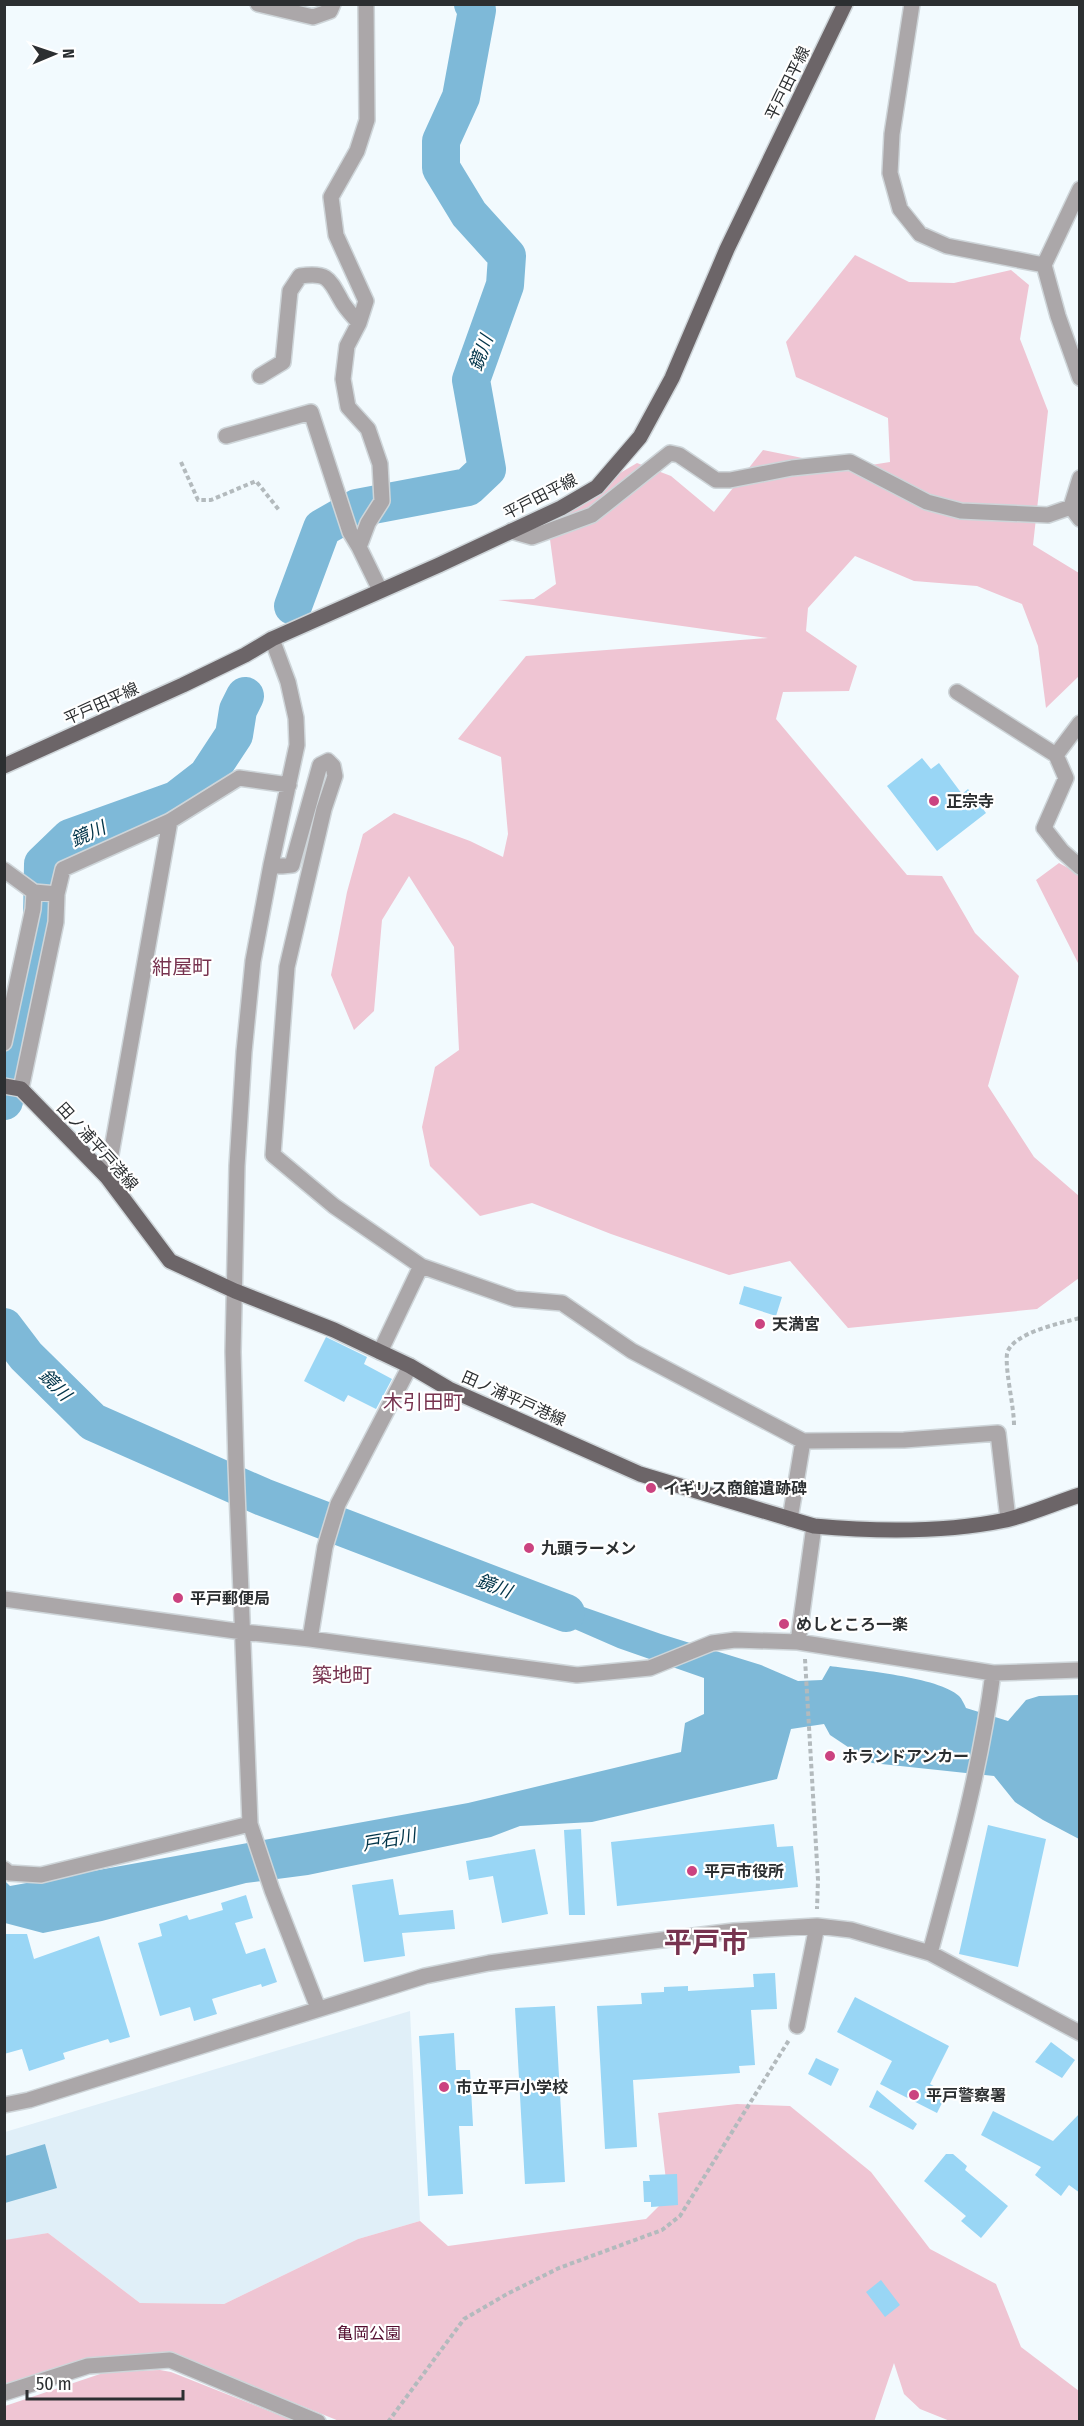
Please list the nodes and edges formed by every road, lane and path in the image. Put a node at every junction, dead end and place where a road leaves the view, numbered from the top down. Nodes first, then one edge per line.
1 (258, 4) edge
2 (333, 4) edge
3 (366, 4) edge
4 (845, 4) edge
5 (912, 4) edge
6 (284, 8) edge
7 (1080, 189) edge
8 (1044, 265) junction
9 (359, 323) junction
10 (260, 376) dead end
11 (1080, 378) edge
12 (226, 436) dead end
13 (181, 462) dead end
14 (1080, 478) edge
15 (279, 510) dead end
16 (1075, 513) edge
17 (511, 531) junction
18 (359, 547) junction
19 (380, 590) junction
20 (272, 639) junction
21 (957, 692) dead end
22 (1080, 723) edge
23 (1056, 755) junction
24 (4, 766) edge
25 (289, 785) junction
26 (170, 821) junction
27 (271, 864) junction
28 (1080, 867) edge
29 (4, 870) edge
30 (34, 892) junction
31 (55, 893) junction
32 (4, 1043) edge
33 (13, 1088) edge
34 (107, 1178) junction
35 (421, 1266) junction
36 (235, 1291) junction
37 (1080, 1318) edge
38 (380, 1352) junction
39 (410, 1366) junction
40 (998, 1432) junction
41 (803, 1441) junction
42 (1080, 1496) edge
43 (790, 1519) junction
44 (1008, 1519) junction
45 (814, 1526) junction
46 (4, 1599) edge
47 (243, 1632) junction
48 (310, 1639) junction
49 (798, 1641) junction
50 (806, 1663) dead end
51 (1080, 1670) edge
52 (993, 1673) junction
53 (250, 1824) junction
54 (4, 1869) edge
55 (817, 1926) junction
56 (930, 1953) junction
57 (318, 2008) junction
58 (797, 2026) joint
59 (1080, 2033) edge
60 (4, 2105) edge
61 (4, 2393) edge
62 (318, 2421) edge
63 (388, 2421) edge

1 - 6 street
2 - 6 street
3 - 9 street
4 - 17 main road, 平戸田平線
5 - 8 street
7 - 8 street
8 - 11 street
9 - 10 street
9 - 18 street
12 - 18 street
13 - 15 path
14 - 16 street
16 - 17 street
17 - 19 main road, 平戸田平線
18 - 19 street
19 - 20 main road, 平戸田平線
20 - 24 main road, 平戸田平線
20 - 25 street
21 - 23 street
22 - 23 street
23 - 28 street
25 - 26 street
25 - 27 street
26 - 31 street
26 - 34 street
27 - 35 street
27 - 36 street
29 - 30 street
30 - 31 street
30 - 32 street
31 - 33 street
33 - 34 main road, 田ノ浦平戸港線
34 - 36 main road, 田ノ浦平戸港線
35 - 38 street
35 - 41 street
36 - 38 main road, 田ノ浦平戸港線
36 - 47 street
37 - 40 path
38 - 39 main road, 田ノ浦平戸港線
39 - 43 main road, 田ノ浦平戸港線
39 - 48 street
40 - 41 street
40 - 44 street
41 - 43 street
42 - 44 main road, 田ノ浦平戸港線
43 - 45 main road, 田ノ浦平戸港線
44 - 45 main road, 田ノ浦平戸港線
45 - 49 street
46 - 47 street
47 - 48 street
47 - 53 street
48 - 49 street
49 - 52 street
50 - 55 path
51 - 52 street
52 - 56 street
53 - 54 street
53 - 57 street
55 - 56 street
55 - 57 street
55 - 58 street
56 - 59 street
57 - 60 street
58 - 63 path
61 - 62 street

